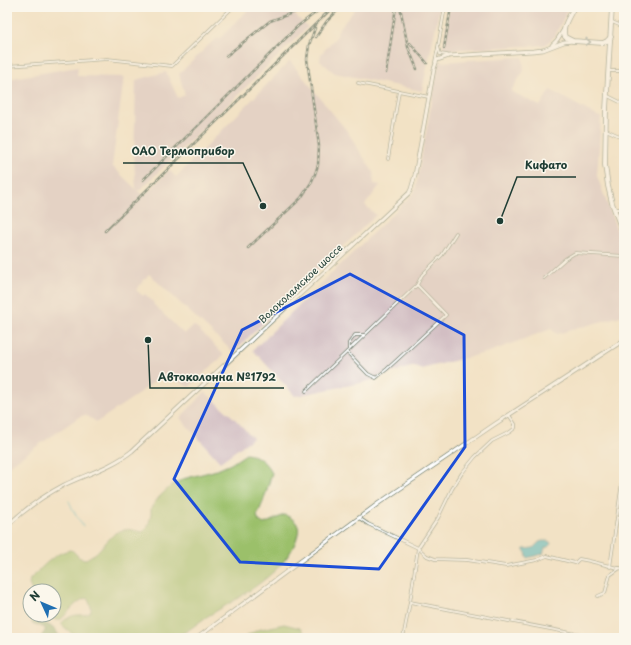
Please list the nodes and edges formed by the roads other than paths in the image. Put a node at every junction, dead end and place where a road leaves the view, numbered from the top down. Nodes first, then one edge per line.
1 (233, 7) edge
2 (445, 7) edge
3 (574, 7) edge
4 (612, 7) edge
5 (611, 22) junction
6 (624, 27) edge
7 (564, 28) junction
8 (611, 36) junction
9 (574, 41) junction
10 (603, 42) junction
11 (438, 47) junction
12 (610, 49) junction
13 (543, 50) junction
14 (448, 56) junction
15 (435, 64) junction
16 (7, 66) edge
17 (608, 71) junction
18 (624, 71) edge
19 (358, 83) dead end
20 (399, 91) junction
21 (429, 96) junction
22 (607, 96) junction
23 (624, 104) edge
24 (605, 130) junction
25 (624, 138) edge
26 (388, 159) dead end
27 (624, 181) edge
28 (622, 188) dead end
29 (614, 209) junction
30 (624, 210) edge
31 (456, 233) dead end
32 (624, 236) edge
33 (624, 256) edge
34 (544, 278) dead end
35 (417, 285) junction
36 (365, 335) junction
37 (624, 340) edge
38 (348, 351) junction
39 (306, 391) dead end
40 (509, 415) junction
41 (624, 468) edge
42 (359, 518) junction
43 (7, 526) edge
44 (418, 548) junction
45 (610, 567) junction
46 (620, 568) junction
47 (624, 569) edge
48 (598, 596) dead end
49 (410, 602) junction
50 (197, 638) edge
51 (403, 638) edge
52 (597, 638) edge

1 - 16 street
2 - 11 street
3 - 7 highway
4 - 5 highway
5 - 6 street
5 - 8 highway
7 - 9 highway
7 - 13 street
8 - 10 highway
8 - 12 highway
9 -> 10 highway
9 - 13 street
10 - 12 highway
11 - 14 street
11 - 15 street
12 - 17 highway
13 - 14 street
14 - 15 street
15 - 21 street, Волоколамское шоссе
17 - 18 street
17 - 22 highway
19 - 20 street
20 - 21 street
20 - 26 street
21 - 43 street, Волоколамское шоссе
22 - 23 street
22 - 24 highway
24 - 25 street
24 - 29 highway
27 - 28 street
29 - 30 street
29 - 32 highway
31 - 35 street
33 - 34 street
35 - 36 street
35 - 38 street
36 - 38 street
36 - 38 street
37 - 40 street
38 - 39 street
40 - 42 street
40 - 44 street
41 - 45 street
42 - 44 street
42 - 50 street
44 - 45 street
44 - 49 street
45 - 46 street
46 - 47 street
46 - 48 street
49 - 51 street
49 - 52 street

